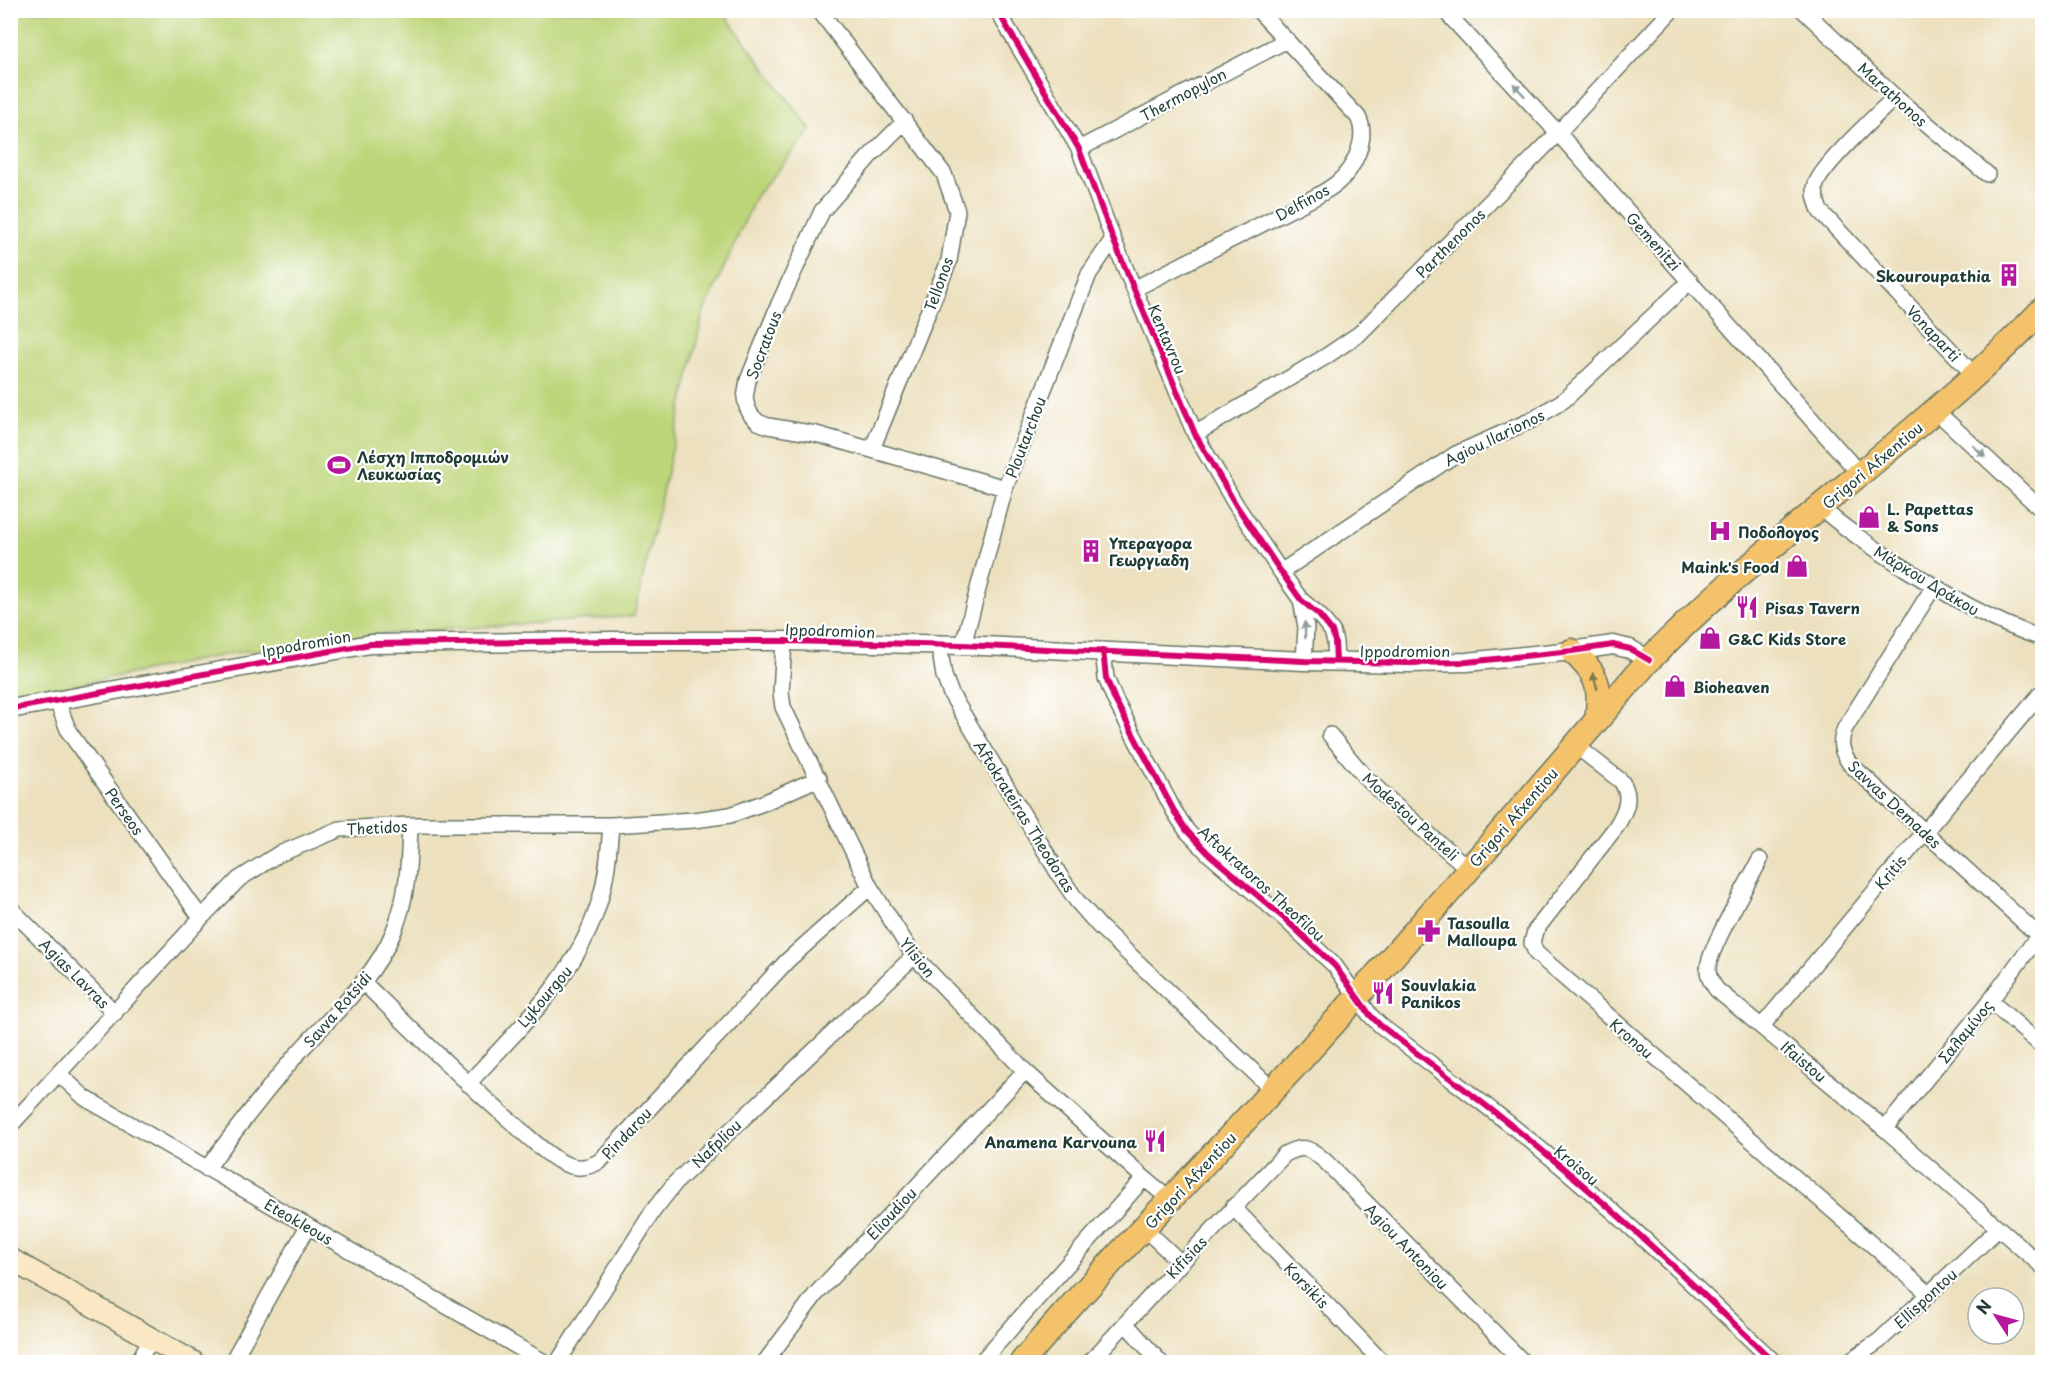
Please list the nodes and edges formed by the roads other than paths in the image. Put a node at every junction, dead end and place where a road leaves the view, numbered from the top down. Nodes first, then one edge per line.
1 (819, 10) edge
2 (997, 10) edge
3 (1258, 10) edge
4 (1444, 10) edge
5 (1672, 10) edge
6 (1803, 10) edge
7 (1287, 40) junction
8 (1895, 97) junction
9 (905, 121) junction
10 (1558, 133) junction
11 (1079, 149) junction
12 (1987, 174) dead end
13 (1113, 239) junction
14 (1690, 281) junction
15 (1134, 289) junction
16 (2040, 317) edge
17 (1975, 376) junction
18 (1936, 411) junction
19 (1195, 434) junction
20 (872, 449) junction
21 (1860, 474) junction
22 (1005, 488) junction
23 (1820, 507) junction
24 (2043, 510) edge
25 (1281, 572) junction
26 (1934, 586) junction
27 (1301, 600) junction
28 (2043, 638) edge
29 (784, 641) junction
30 (939, 645) junction
31 (963, 645) junction
32 (1103, 650) junction
33 (1572, 651) junction
34 (1649, 660) junction
35 (1304, 661) junction
36 (1336, 661) junction
37 (2043, 692) edge
38 (57, 701) junction
39 (10, 709) edge
40 (1597, 719) junction
41 (1330, 735) dead end
42 (1575, 745) junction
43 (819, 778) junction
44 (410, 825) junction
45 (611, 825) junction
46 (1924, 831) junction
47 (1760, 860) dead end
48 (1469, 869) junction
49 (870, 887) junction
50 (10, 908) edge
51 (201, 918) junction
52 (2041, 933) edge
53 (914, 956) junction
54 (363, 982) junction
55 (1356, 997) junction
56 (1990, 1001) junction
57 (115, 1013) junction
58 (1762, 1026) junction
59 (2043, 1046) edge
60 (1025, 1071) junction
61 (59, 1074) junction
62 (468, 1084) junction
63 (1274, 1090) junction
64 (13, 1117) edge
65 (1885, 1129) junction
66 (1285, 1154) joint
67 (207, 1169) junction
68 (1143, 1178) junction
69 (1171, 1200) junction
70 (1233, 1207) junction
71 (308, 1226) junction
72 (1144, 1228) junction
73 (1998, 1229) junction
74 (10, 1259) edge
75 (1180, 1263) junction
76 (2043, 1266) edge
77 (1929, 1294) junction
78 (1126, 1324) junction
79 (151, 1339) junction
80 (138, 1362) edge
81 (193, 1362) edge
82 (232, 1362) edge
83 (544, 1362) edge
84 (558, 1362) edge
85 (765, 1362) edge
86 (981, 1362) edge
87 (1022, 1362) edge
88 (1090, 1362) edge
89 (1160, 1362) edge
90 (1382, 1362) edge
91 (1523, 1362) edge
92 (1774, 1362) edge
93 (1848, 1362) edge

1 - 9 street, Tellonos
2 - 11 street, Kentavrou
3 - 7 street, Delfinos
10 -> 4 street, Gemenitzi
5 - 10 street, Parthenonos
6 - 8 street, Marathonos
7 - 11 street, Thermopylon
7 - 15 street, Delfinos
8 - 12 street, Marathonos
8 - 17 street, Vonaparti
9 - 20 street, Tellonos
9 - 20 street, Socratous
10 - 14 street, Gemenitzi
10 - 19 street, Parthenonos
11 - 13 street, Kentavrou
13 - 15 street, Kentavrou
13 - 22 street, Ploutarchou
14 - 21 street, Gemenitzi
14 - 25 street, Agiou Ilarionos
15 - 19 street, Kentavrou
16 - 17 main road, Grigori Afxentiou
17 - 18 main road, Grigori Afxentiou
18 - 21 main road, Grigori Afxentiou
18 -> 24 street
19 - 25 street, Kentavrou
20 - 22 street, Socratous
21 - 23 main road, Grigori Afxentiou
22 - 31 street, Ploutarchou
23 - 26 street, Μάρκου Δράκου
23 - 34 main road, Grigori Afxentiou
25 - 27 street, Kentavrou
26 - 28 street, Μάρκου Δράκου
26 - 46 street, Savvas Demades
35 -> 27 street, Kentavrou
27 - 36 street, Kentavrou
29 - 30 street, Ippodromion
29 - 38 street, Ippodromion
29 - 43 street, Ylision
30 - 31 street, Ippodromion
30 - 63 street, Aftokrateiras Theodoras
31 - 32 street, Ippodromion
32 - 35 street, Ippodromion
32 - 55 street, Aftokratoros Theofilou
33 - 34 street, Ippodromion
33 - 36 street, Ippodromion
40 -> 33 main road
34 - 40 main road, Grigori Afxentiou
35 - 36 street, Ippodromion
37 - 46 street, Kritis
38 - 39 street, Ippodromion
38 - 51 street, Perseos
40 - 42 main road, Grigori Afxentiou
41 - 48 street, Modestou Panteli
42 - 48 main road, Grigori Afxentiou
42 - 77 street, Kronou
43 - 45 street, Thetidos
43 - 49 street, Ylision
44 - 45 street, Thetidos
44 - 51 street, Thetidos
44 - 54 street, Savva Rotsidi
45 - 62 street, Lykourgou
46 - 52 street, Savvas Demades
46 - 58 street, Kritis
47 - 58 street, Ifaistou
48 - 55 main road, Grigori Afxentiou
49 - 53 street, Ylision
49 - 62 street, Pindarou
50 - 57 street, Agias Lavras
51 - 57 street, Thetidos
52 - 56 street, Σαλαμίνος
53 - 60 street, Ylision
53 - 84 street, Nafpliou
54 - 62 street, Pindarou
54 - 67 street, Savva Rotsidi
55 - 63 main road, Grigori Afxentiou
55 - 92 street, Kroisou
56 - 59 street
56 - 65 street, Σαλαμίνος
57 - 61 street, Thetidos
58 - 65 street, Ifaistou
60 - 68 street, Ylision
60 - 85 street, Elioudiou
61 - 64 street, Thetidos
61 - 67 street, Eteokleous
63 - 69 main road, Grigori Afxentiou
65 - 73 street, Ifaistou
66 - 70 street, Kifisias
66 - 91 street, Agiou Antoniou
67 - 71 street, Eteokleous
68 - 69 street, Ylision
68 - 86 street
69 - 72 main road, Grigori Afxentiou
70 - 75 street, Kifisias
70 - 90 street, Korsikis
71 - 82 street
71 - 83 street, Eteokleous
72 - 75 street
72 - 87 main road, Grigori Afxentiou
73 - 76 street, Ifaistou
73 - 77 street, Ellispontou
74 - 79 main road
75 - 78 street, Kifisias
77 - 93 street, Ellispontou
78 - 88 street, Kifisias
78 - 89 street
79 - 80 street
79 - 81 main road

